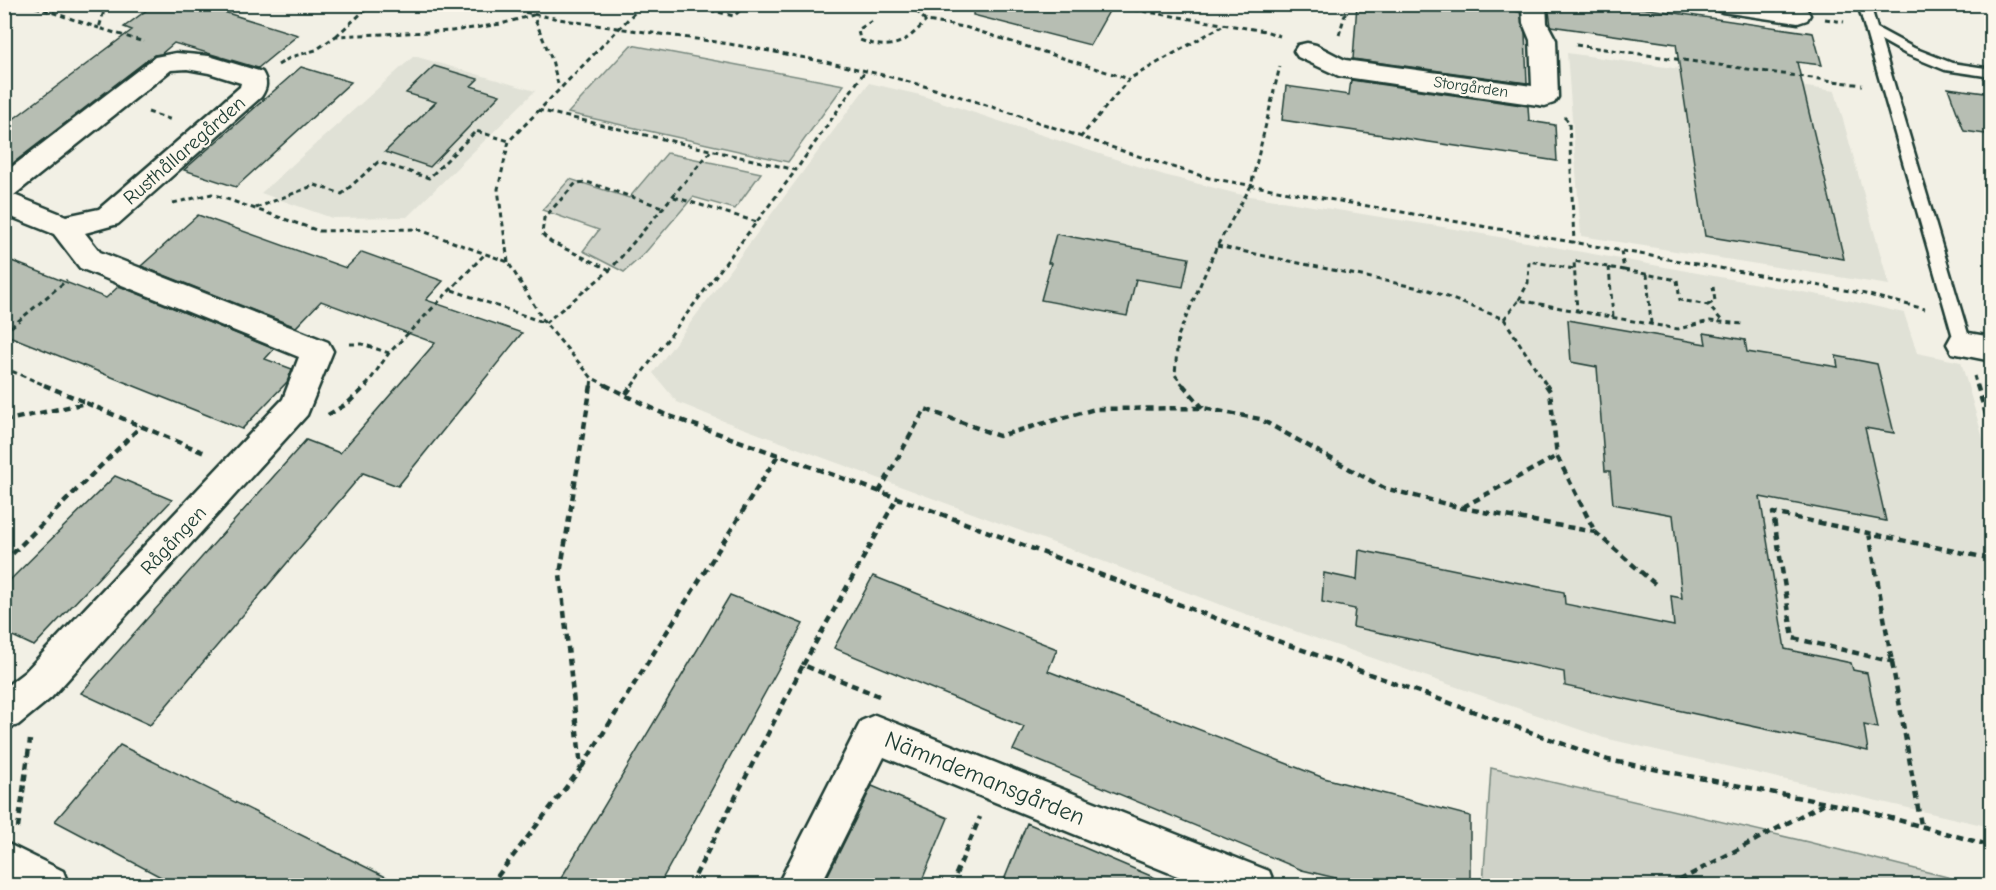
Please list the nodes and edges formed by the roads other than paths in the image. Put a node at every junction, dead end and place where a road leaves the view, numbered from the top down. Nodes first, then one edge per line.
1 (1722, 4) edge
2 (1864, 4) edge
3 (1533, 5) edge
4 (1798, 15) road end
5 (1872, 30) junction
6 (1307, 51) road end
7 (1992, 73) edge
8 (4, 188) edge
9 (11, 214) edge
10 (64, 227) junction
11 (1970, 337) edge
12 (4, 712) edge
13 (9, 864) edge
14 (48, 885) edge
15 (798, 885) edge
16 (1254, 885) edge

1 - 4 street
2 - 5 lane
3 - 6 street, Storgården
5 - 7 lane
5 - 11 lane
8 - 10 street, Rusthållaregården
9 - 10 street
10 - 12 street, Rågången
13 - 14 street
15 - 16 street, Nämndemansgården

